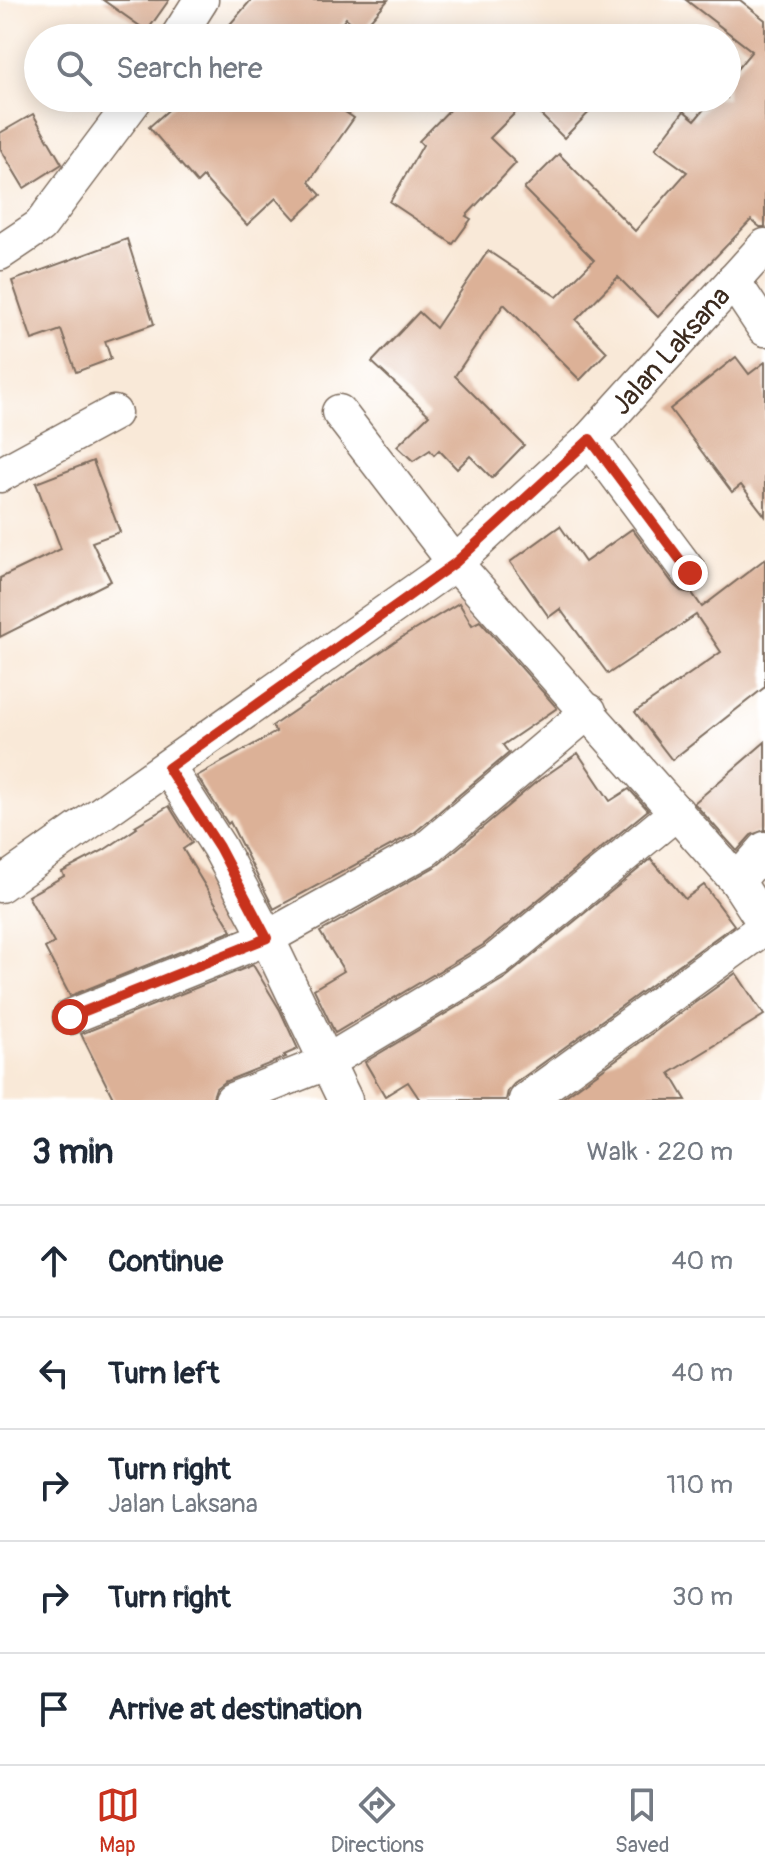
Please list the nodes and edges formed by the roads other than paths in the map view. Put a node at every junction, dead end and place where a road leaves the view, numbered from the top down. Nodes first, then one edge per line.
1 (201, 0) edge
2 (186, 24) edge
3 (126, 112) edge
4 (765, 246) edge
5 (0, 253) edge
6 (733, 281) junction
7 (765, 329) edge
8 (339, 412) dead end
9 (114, 413) dead end
10 (590, 439) junction
11 (0, 475) edge
12 (455, 563) junction
13 (690, 573) dead end
14 (589, 711) junction
15 (168, 768) junction
16 (677, 812) junction
17 (765, 849) edge
18 (737, 881) junction
19 (0, 885) edge
20 (765, 926) edge
21 (267, 938) junction
22 (70, 1017) dead end
23 (325, 1063) junction
24 (232, 1100) edge
25 (345, 1100) edge
26 (526, 1100) edge

1 - 2 street
3 - 5 street
4 - 6 street, Jalan Laksana
6 - 7 street
6 - 10 street, Jalan Laksana
8 - 12 street
9 - 11 street
10 - 12 street, Jalan Laksana
10 - 13 street
12 - 14 street
12 - 15 street, Jalan Laksana
14 - 16 street
14 - 21 street
15 - 19 street, Jalan Laksana
15 - 21 street
16 - 18 street
16 - 23 street
17 - 18 street
18 - 20 street
20 - 26 street
21 - 22 street
21 - 23 street
23 - 24 street
23 - 25 street

